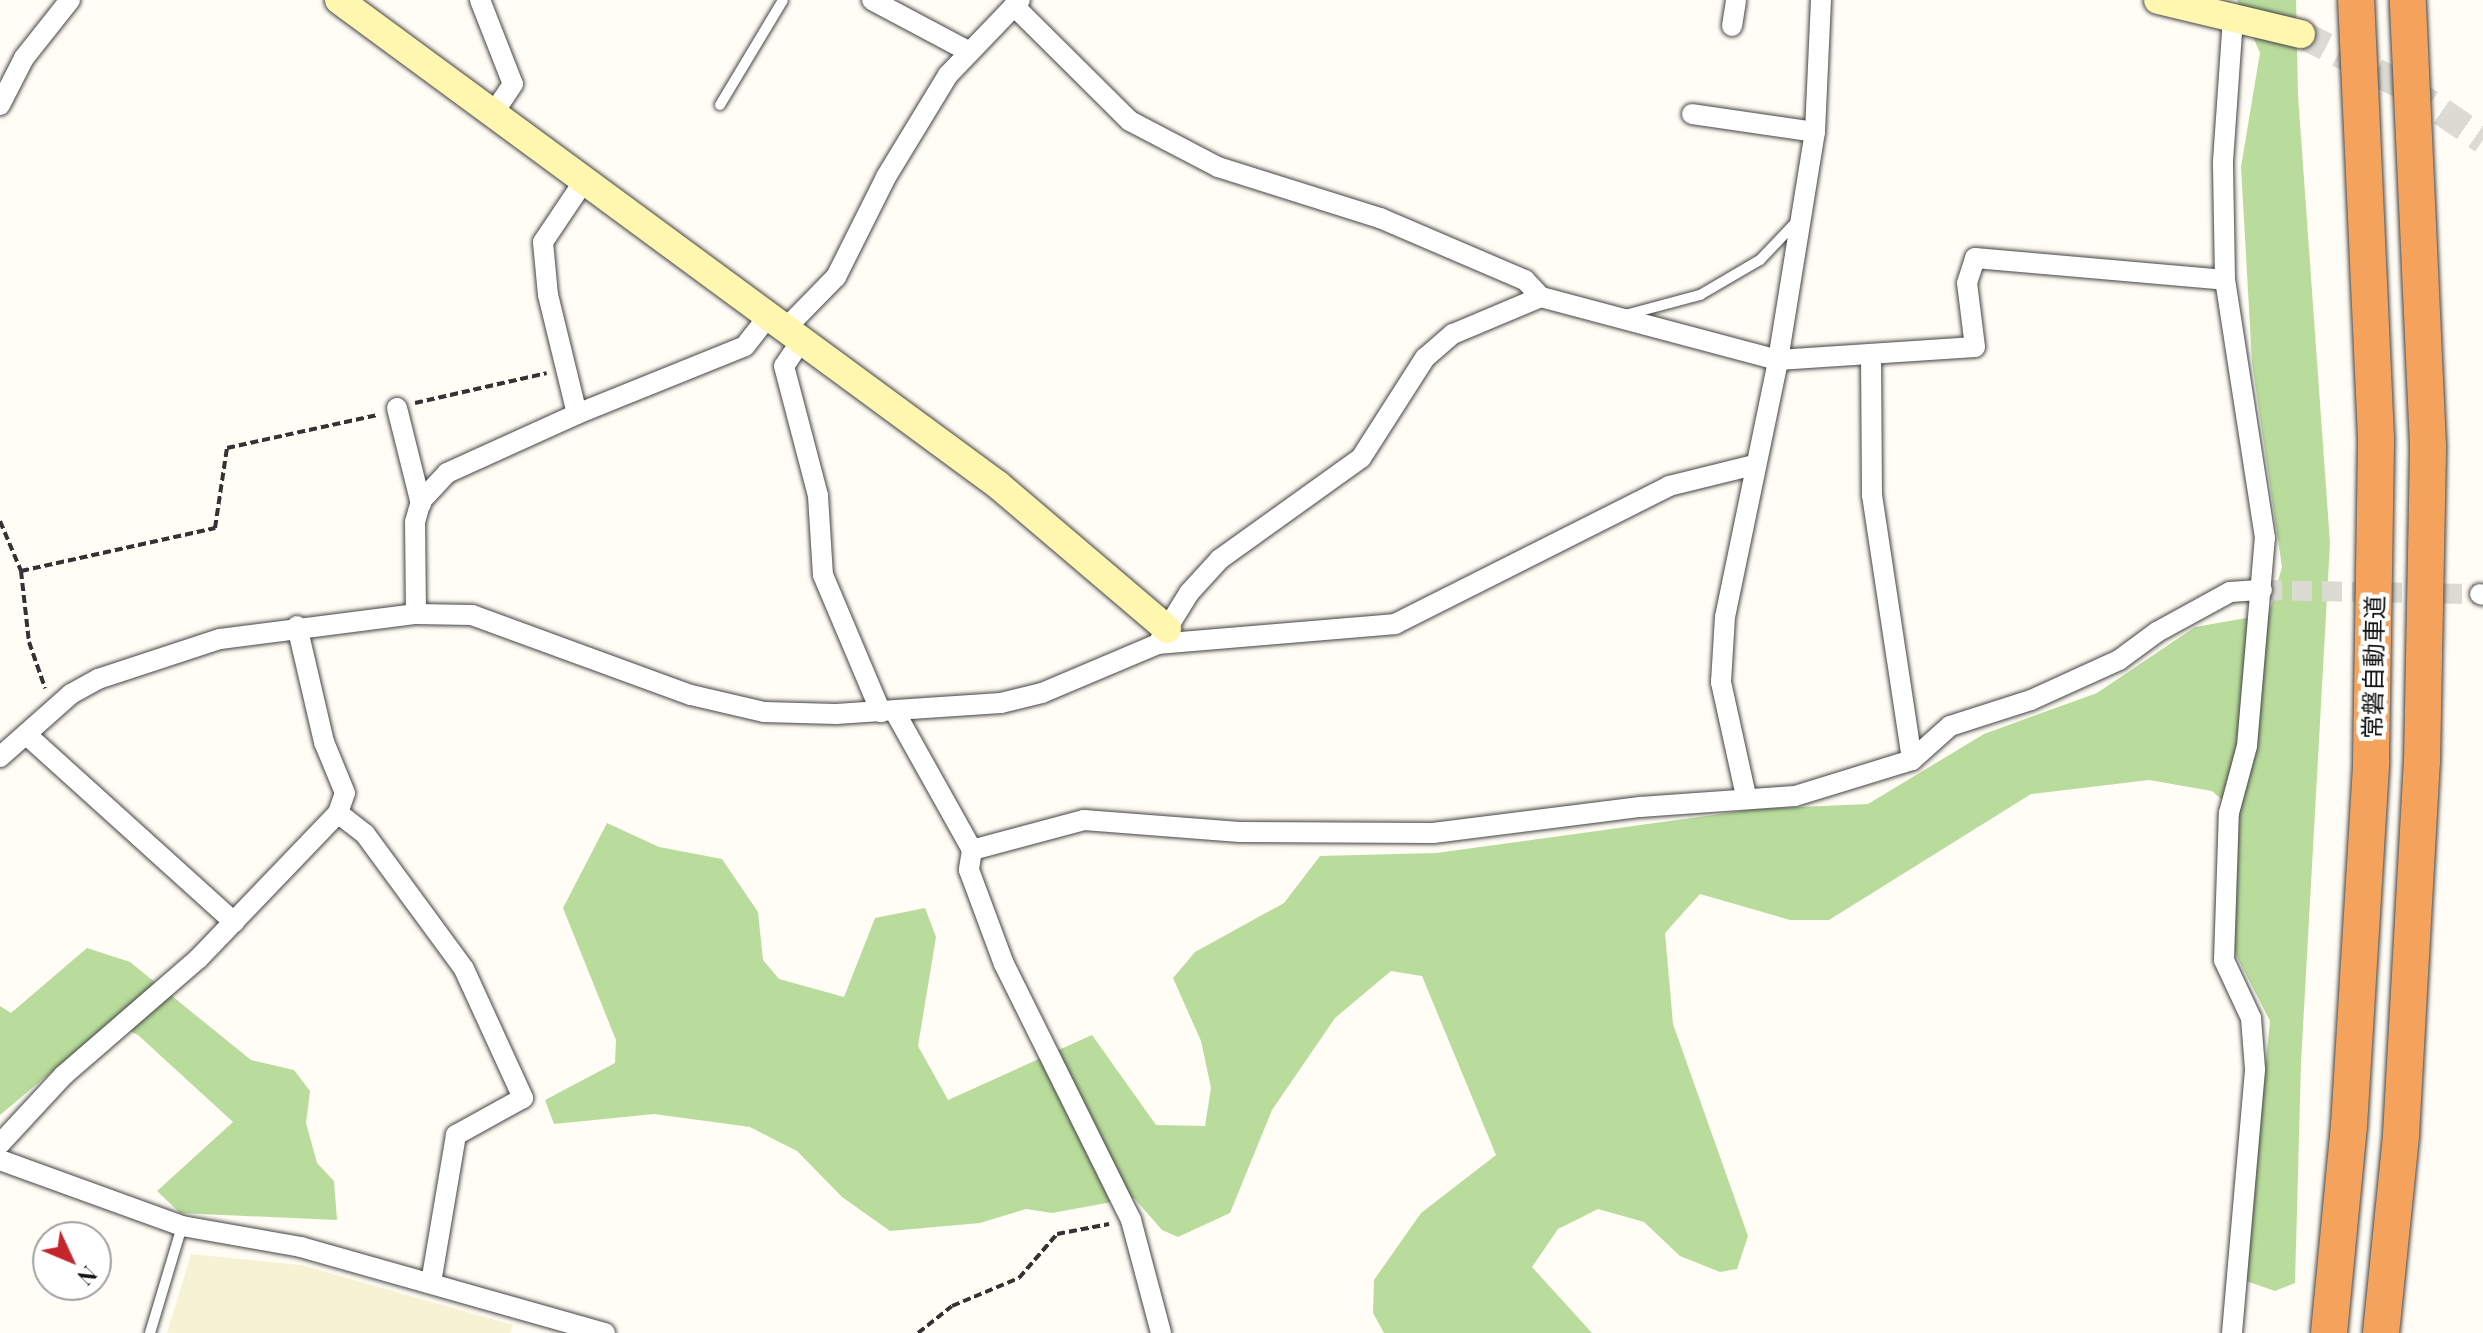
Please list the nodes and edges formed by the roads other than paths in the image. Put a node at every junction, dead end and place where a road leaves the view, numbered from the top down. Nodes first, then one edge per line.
1 (70, 0) edge
2 (339, 0) edge
3 (480, 0) edge
4 (783, 0) edge
5 (872, 0) edge
6 (1736, 0) edge
7 (1821, 0) edge
8 (2158, 0) edge
9 (2356, 0) edge
10 (2408, 0) edge
11 (1017, 3) edge
12 (2233, 17) junction
13 (1732, 26) dead end
14 (2301, 34) tunnel mouth
15 (968, 51) junction
16 (0, 105) edge
17 (720, 105) dead end
18 (493, 114) junction
19 (1692, 114) dead end
20 (1815, 132) junction
21 (584, 181) junction
22 (1801, 217) junction
23 (2225, 280) junction
24 (1541, 297) junction
25 (1613, 318) junction
26 (785, 329) junction
27 (1871, 354) junction
28 (1778, 360) junction
29 (397, 408) road end
30 (577, 414) junction
31 (1754, 465) junction
32 (421, 504) junction
33 (2262, 590) junction
34 (416, 614) junction
35 (297, 626) junction
36 (1162, 636) junction
37 (888, 712) junction
38 (28, 736) junction
39 (0, 757) edge
40 (1912, 760) junction
41 (1746, 796) junction
42 (338, 813) junction
43 (972, 850) junction
44 (234, 922) junction
45 (0, 1144) edge
46 (0, 1160) edge
47 (182, 1226) junction
48 (431, 1283) junction
49 (150, 1333) edge
50 (605, 1333) edge
51 (1161, 1333) edge
52 (2232, 1333) edge
53 (2329, 1333) edge
54 (2381, 1333) edge

1 - 16 street
2 - 18 street
3 - 18 street
4 - 17 lane
5 - 15 street
6 - 13 street
7 - 20 street
8 - 12 street
9 - 53 highway, 常磐自動車道
10 - 54 highway
11 - 15 street
11 - 24 street
12 - 14 street
12 - 23 street
15 - 26 street
18 - 21 street
19 - 20 street
20 - 22 street
21 - 26 street
21 - 30 street
22 - 25 lane
22 - 28 street
23 - 27 street
23 - 33 street
24 - 25 street
24 - 36 street
25 - 28 street
26 - 30 street
26 - 36 street
26 - 37 street
27 - 28 street
27 - 40 street
28 - 31 street
29 - 32 street
30 - 32 street
31 - 36 street
31 - 41 street
32 - 34 street
33 - 40 street
33 - 52 street
34 - 35 street
34 - 37 street
35 - 38 street
35 - 42 street
36 - 37 street
37 - 43 street
38 - 39 street
38 - 44 street
40 - 41 street
41 - 43 street
42 - 44 street
42 - 48 street
43 - 51 street
44 - 45 street
46 - 47 street
47 - 48 street
47 - 49 lane
48 - 50 street

